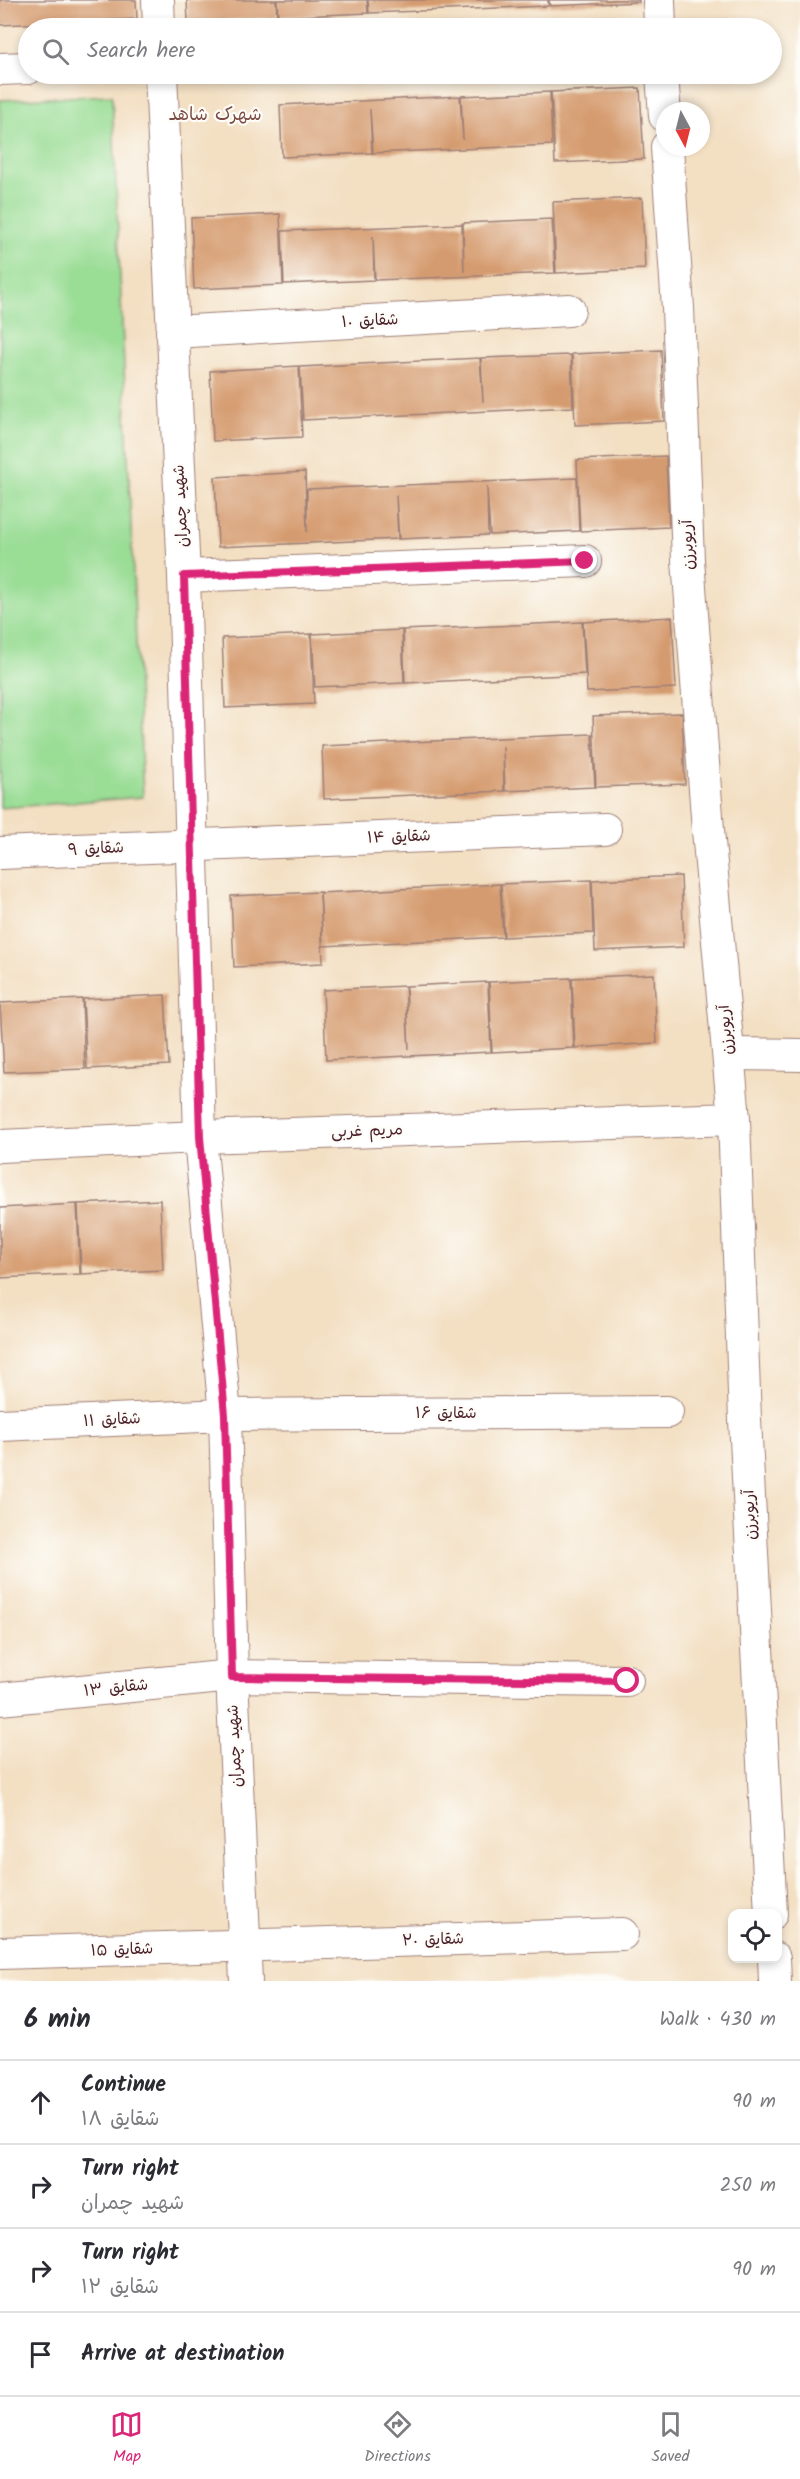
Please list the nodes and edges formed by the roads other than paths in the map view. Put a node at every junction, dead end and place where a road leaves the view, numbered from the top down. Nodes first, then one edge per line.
1 (158, 0) edge
2 (659, 0) edge
3 (159, 18) edge
4 (660, 18) edge
5 (18, 68) edge
6 (0, 69) edge
7 (160, 84) edge
8 (663, 84) edge
9 (664, 102) edge
10 (668, 156) edge
11 (569, 310) dead end
12 (172, 332) junction
13 (585, 561) dead end
14 (184, 576) junction
15 (605, 829) dead end
16 (192, 844) junction
17 (0, 853) edge
18 (729, 1054) junction
19 (800, 1055) edge
20 (734, 1119) junction
21 (200, 1137) junction
22 (0, 1146) edge
23 (667, 1412) dead end
24 (225, 1415) junction
25 (0, 1425) edge
26 (232, 1677) junction
27 (627, 1681) dead end
28 (0, 1699) edge
29 (771, 1909) edge
30 (622, 1934) dead end
31 (245, 1946) junction
32 (0, 1953) edge
33 (774, 1963) edge
34 (246, 1981) edge
35 (775, 1981) edge

1 - 3 street
2 - 4 street
5 - 6 street
7 - 12 street, شهید چمران
8 - 9 street
10 - 18 street, آریوبرزن
11 - 12 street, شقایق ۱۰
12 - 14 street, شهید چمران
13 - 14 street
14 - 16 street, شهید چمران
15 - 16 street, شقایق ۱۴
16 - 17 street, شقایق ۹
16 - 21 street, شهید چمران
18 - 19 street
18 - 20 street, آریوبرزن
20 - 21 street, مریم غربی
20 - 29 street, آریوبرزن
21 - 22 street, مریم غربی
21 - 24 street, شهید چمران
23 - 24 street, شقایق ۱۶
24 - 25 street, شقایق ۱۱
24 - 26 street, شهید چمران
26 - 27 street, شقایق ۱۳
26 - 28 street, شقایق ۱۳
26 - 31 street, شهید چمران
30 - 31 street, شقایق ۲۰
31 - 32 street, شقایق ۱۵
31 - 34 street, شهید چمران
33 - 35 street

